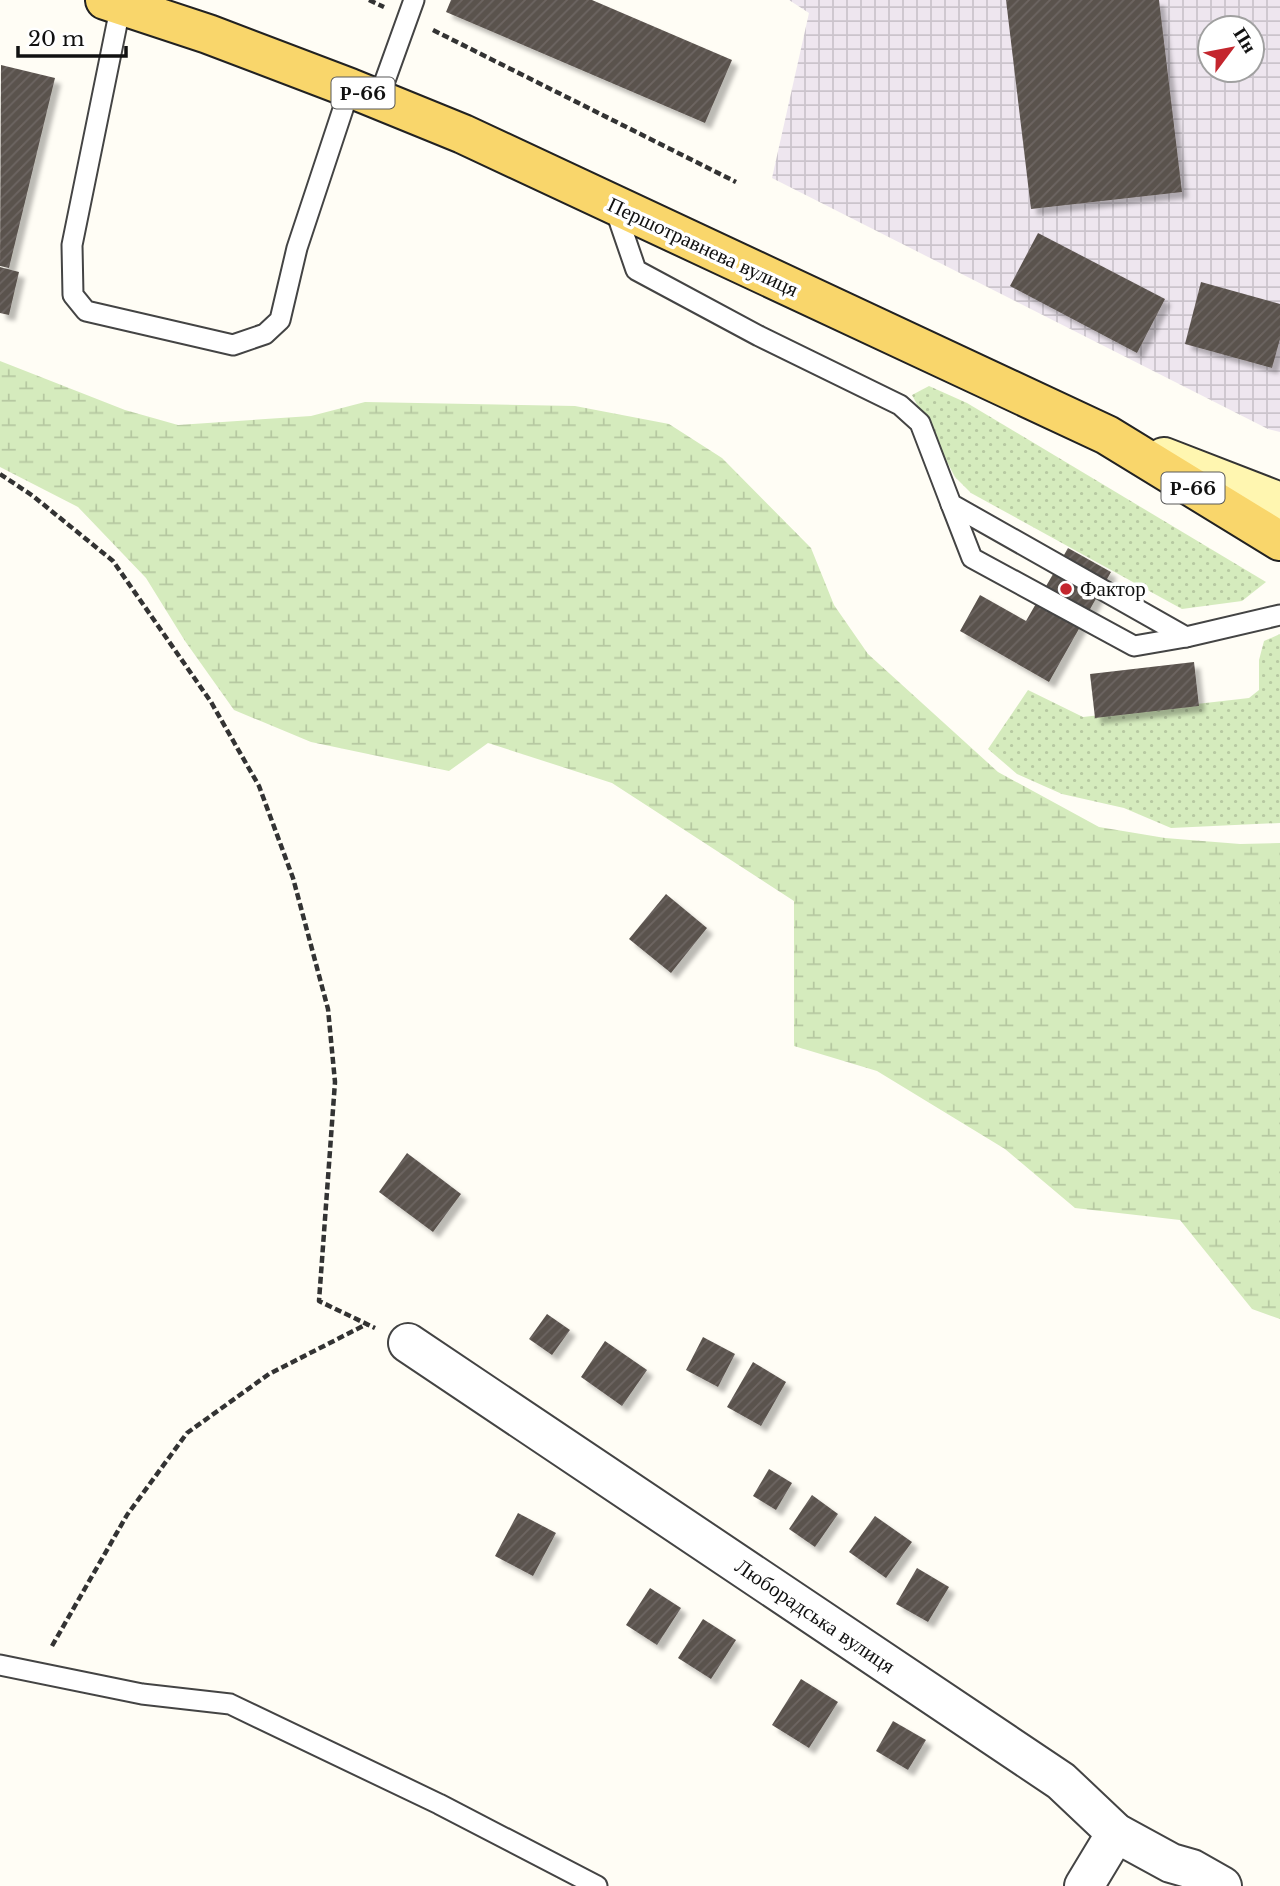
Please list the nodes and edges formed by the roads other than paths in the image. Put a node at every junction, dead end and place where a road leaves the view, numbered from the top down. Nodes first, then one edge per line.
1 (113, 2) edge
2 (412, 9) edge
3 (364, 94) junction
4 (613, 205) junction
5 (1107, 435) junction
6 (1280, 502) edge
7 (951, 504) junction
8 (1280, 541) edge
9 (1280, 615) edge
10 (1186, 637) junction
11 (408, 1343) road end
12 (0, 1665) edge
13 (1116, 1833) junction
14 (597, 1886) edge
15 (1084, 1886) edge
16 (1222, 1886) edge

1 - 3 main road, Першотравнева вулиця / Р-66
1 - 3 lane
2 - 3 lane
3 - 4 main road, Першотравнева вулиця / Р-66
4 - 5 main road, Першотравнева вулиця / Р-66
4 - 7 lane
5 - 6 street
5 - 8 main road, Першотравнева вулиця / Р-66
7 - 10 lane
7 - 10 lane
9 - 10 lane
11 - 13 street, Люборадська вулиця
12 - 14 lane
13 - 15 street
13 - 16 street, Люборадська вулиця

